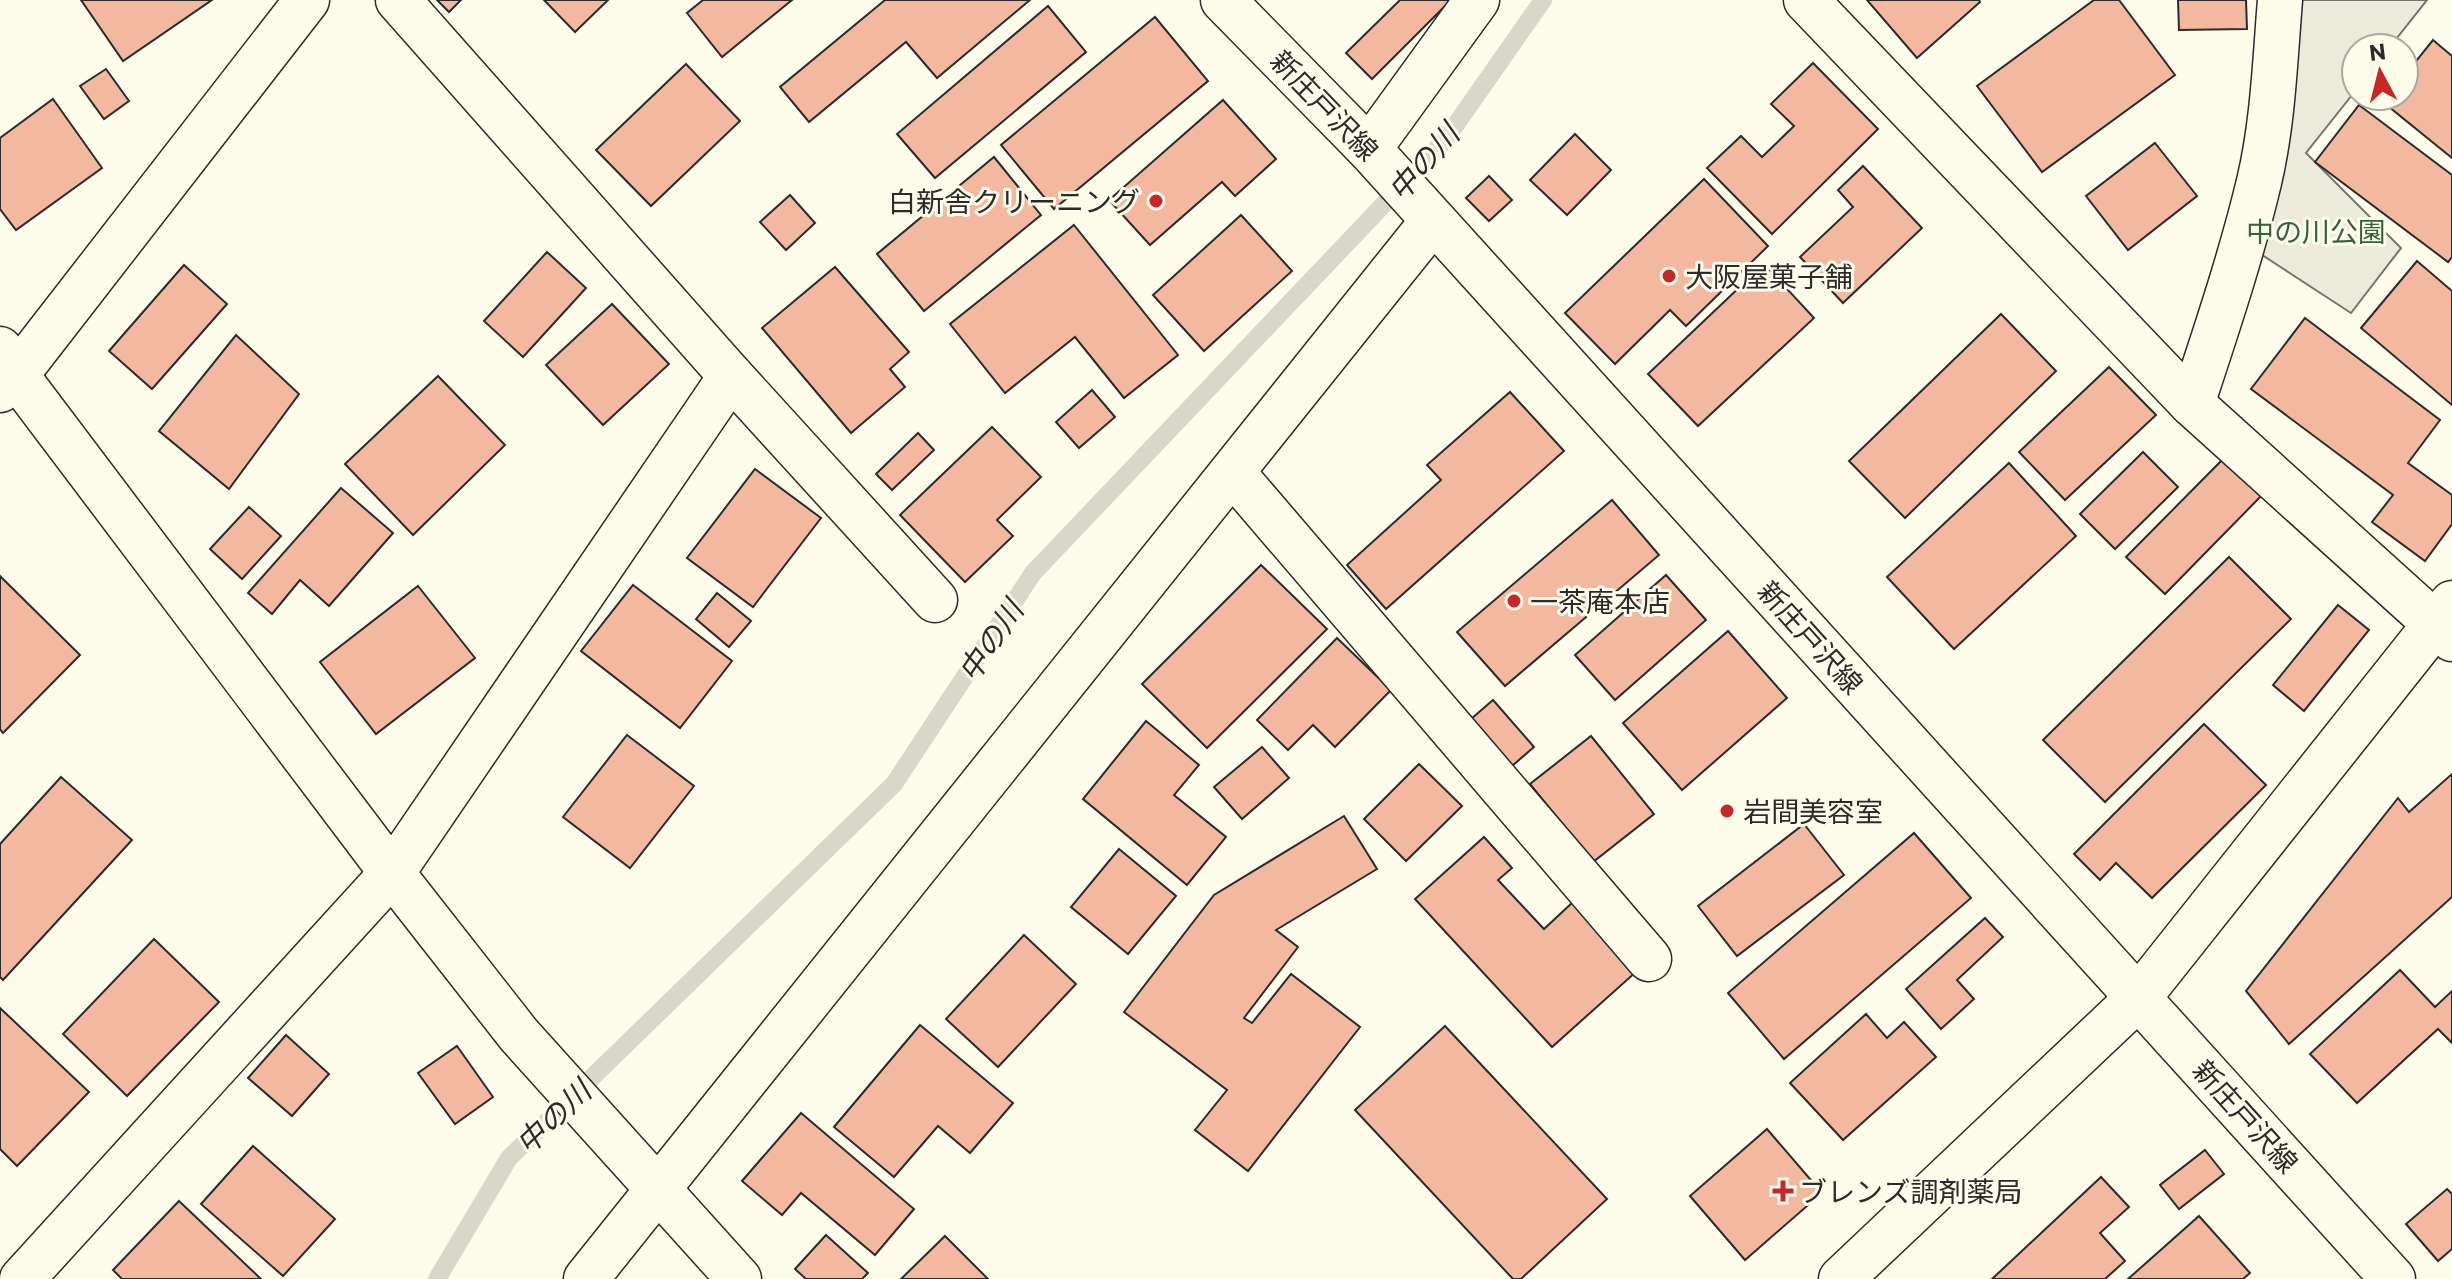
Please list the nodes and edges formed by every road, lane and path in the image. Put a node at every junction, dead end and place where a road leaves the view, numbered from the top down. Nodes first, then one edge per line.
1 (307, 0) edge
2 (398, 0) edge
3 (1223, 0) edge
4 (1477, 0) edge
5 (1806, 0) edge
6 (2280, 0) edge
7 (1369, 149) junction
8 (1432, 222) junction
9 (5, 371) edge
10 (731, 376) junction
11 (2192, 404) junction
12 (1233, 473) junction
13 (935, 600) dead end
14 (2447, 621) edge
15 (392, 873) junction
16 (1649, 959) dead end
17 (2139, 997) junction
18 (661, 1189) junction
19 (22, 1279) edge
20 (586, 1279) edge
21 (739, 1279) edge
22 (1841, 1279) edge
23 (2393, 1279) edge

1 - 9 street
2 - 10 street
3 - 7 street, 新庄戸沢線
4 - 7 street
5 - 11 street
6 - 11 street
7 - 8 street, 新庄戸沢線
8 - 12 street
8 - 17 street, 新庄戸沢線
9 - 15 street
10 - 13 street
10 - 15 street
11 - 14 street
12 - 16 street
12 - 18 street
14 - 17 street
15 - 18 street
15 - 19 street
17 - 22 street
17 - 23 street, 新庄戸沢線
18 - 20 street
18 - 21 street

